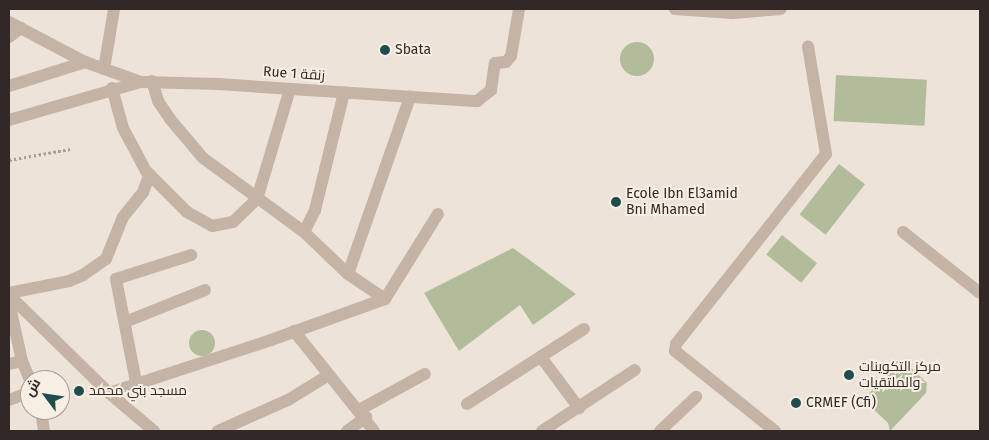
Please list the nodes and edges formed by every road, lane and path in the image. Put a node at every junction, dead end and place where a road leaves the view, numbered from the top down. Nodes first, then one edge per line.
1 (114, 9) edge
2 (518, 9) edge
3 (675, 9) edge
4 (781, 9) edge
5 (748, 11) edge
6 (9, 22) edge
7 (21, 28) junction
8 (9, 37) edge
9 (808, 46) dead end
10 (85, 62) junction
11 (104, 69) junction
12 (146, 82) junction
13 (9, 86) edge
14 (112, 88) junction
15 (290, 89) junction
16 (344, 93) junction
17 (410, 97) junction
18 (9, 120) edge
19 (70, 149) dead end
20 (9, 160) edge
21 (150, 174) junction
22 (257, 199) junction
23 (438, 214) dead end
24 (304, 232) junction
25 (903, 232) dead end
26 (191, 254) dead end
27 (348, 274) junction
28 (205, 290) dead end
29 (980, 293) edge
30 (9, 294) edge
31 (385, 299) junction
32 (9, 302) edge
33 (125, 322) junction
34 (584, 329) dead end
35 (294, 331) junction
36 (541, 357) junction
37 (22, 361) junction
38 (9, 364) edge
39 (26, 370) edge
40 (634, 370) dead end
41 (425, 374) dead end
42 (329, 375) junction
43 (136, 382) junction
44 (108, 393) junction
45 (696, 397) dead end
46 (467, 404) dead end
47 (579, 408) junction
48 (362, 414) junction
49 (154, 431) edge
50 (218, 431) edge
51 (346, 431) edge
52 (374, 431) edge
53 (542, 431) edge
54 (660, 431) edge
55 (775, 431) edge

1 - 11 street
2 - 17 street, Rue 1 زنقة
3 - 5 street
4 - 5 street
6 - 7 street, Rue 1 زنقة
7 - 8 street
7 - 10 street, Rue 1 زنقة
9 - 55 street
10 - 11 street, Rue 1 زنقة
10 - 13 street
11 - 12 street, Rue 1 زنقة
12 - 14 street
12 - 15 street, Rue 1 زنقة
12 - 22 street
14 - 18 street
14 - 21 street
15 - 16 street, Rue 1 زنقة
15 - 22 street
16 - 17 street, Rue 1 زنقة
16 - 24 street
17 - 27 street
19 - 20 path
21 - 22 street
21 - 30 street
22 - 24 street
23 - 31 street
24 - 27 street
25 - 29 street
26 - 33 street
27 - 31 street
28 - 33 street
30 - 44 street
31 - 35 street
32 - 37 street
33 - 43 street
34 - 36 street
35 - 42 street
35 - 43 street
36 - 46 street
36 - 47 street
37 - 38 street
37 - 39 street
40 - 47 street
41 - 48 street
42 - 48 street
42 - 50 street
43 - 44 street
44 - 49 street
45 - 54 street
47 - 53 street
48 - 51 street
48 - 52 street

